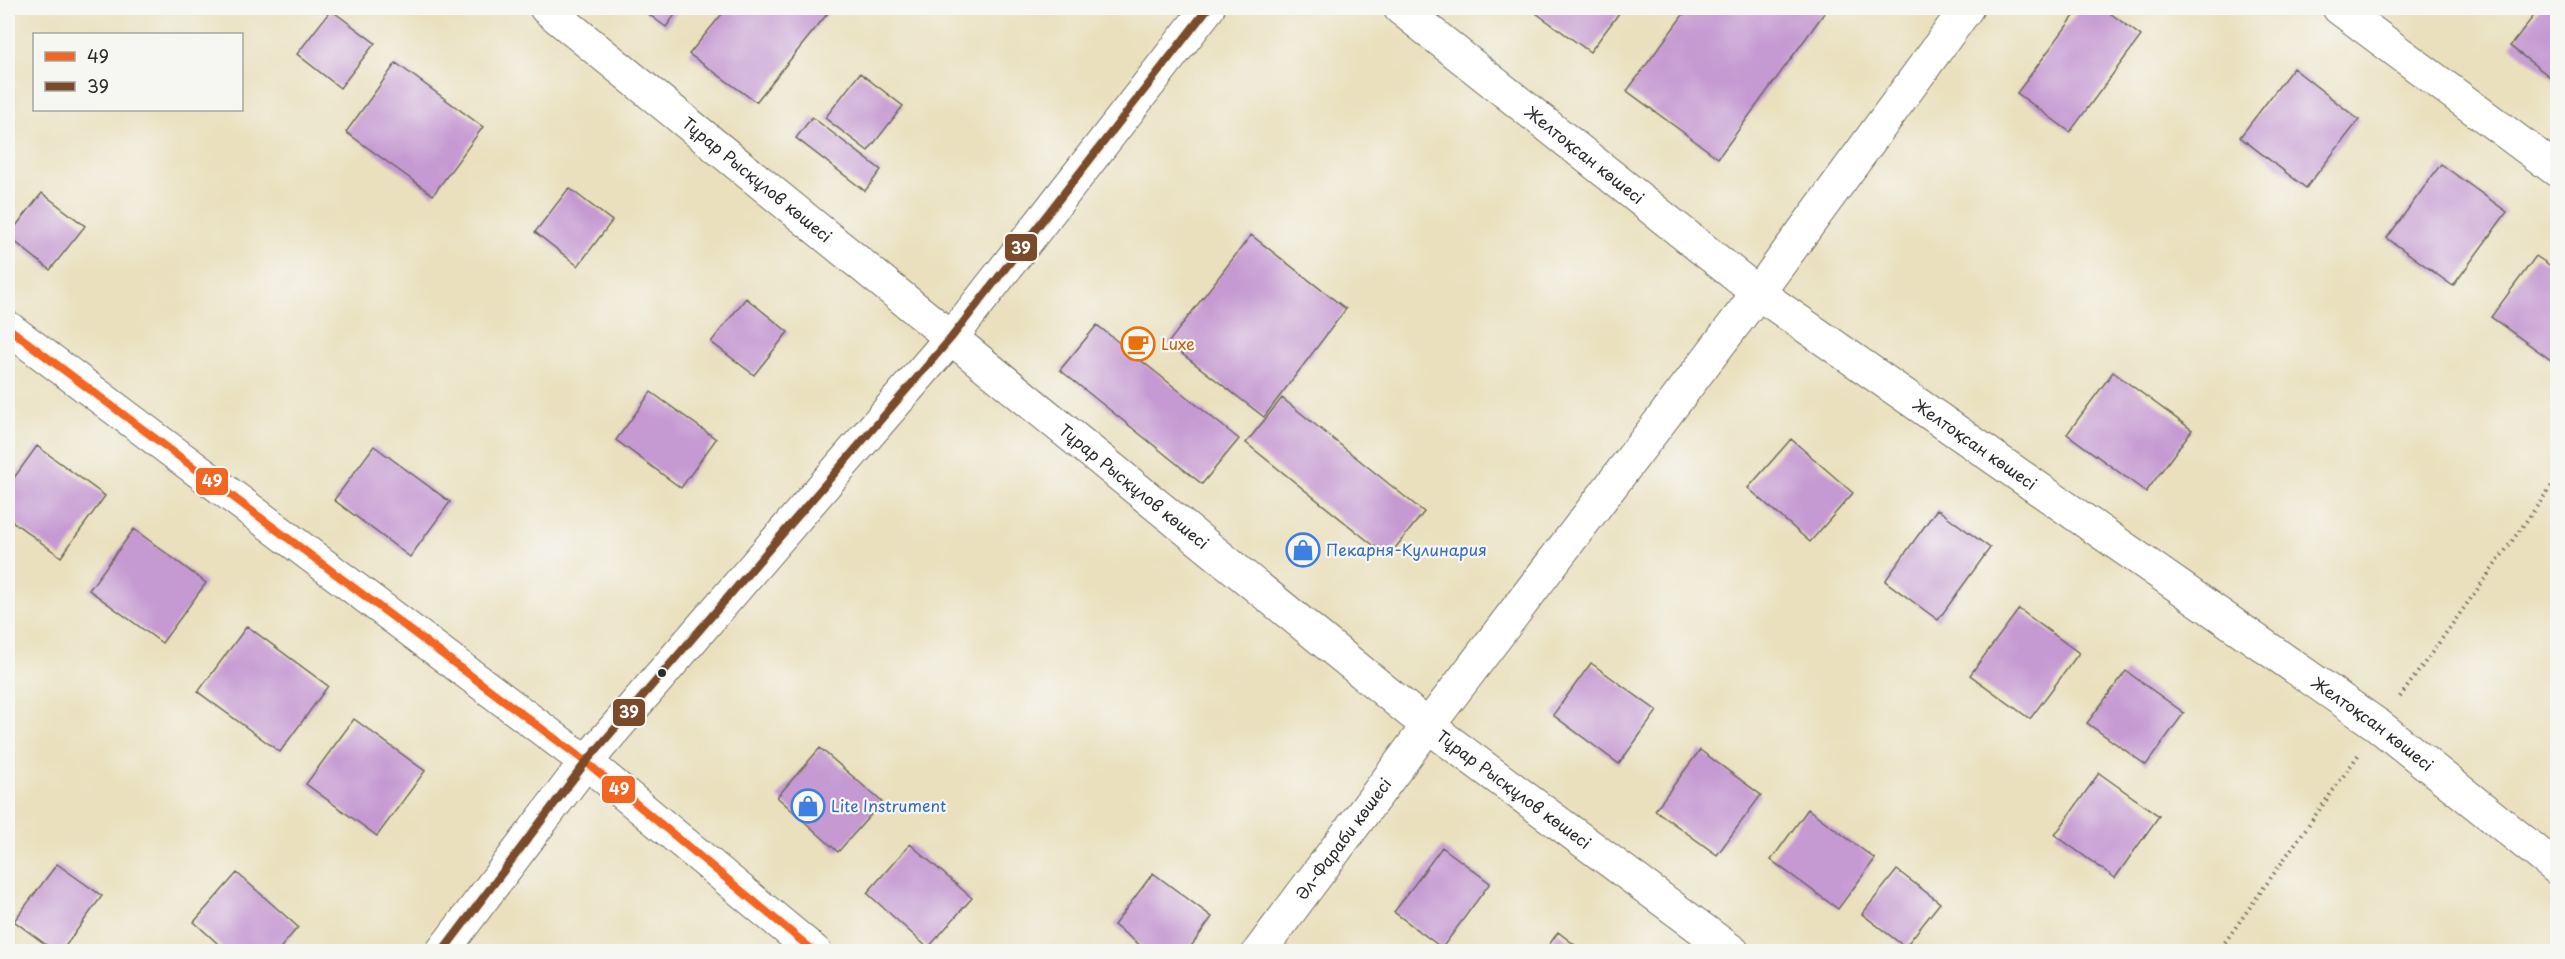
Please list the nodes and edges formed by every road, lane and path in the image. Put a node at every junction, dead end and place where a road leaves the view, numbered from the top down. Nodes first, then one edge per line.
1 (546, 8) edge
2 (1208, 8) edge
3 (1400, 8) edge
4 (1967, 8) edge
5 (2338, 8) edge
6 (2558, 171) edge
7 (1758, 293) junction
8 (8, 328) edge
9 (951, 338) junction
10 (1428, 726) junction
11 (586, 762) junction
12 (2558, 869) edge
13 (442, 951) edge
14 (815, 951) edge
15 (1259, 951) edge
16 (1732, 951) edge

1 - 9 street, Тұрар Рысқұлов көшесі
2 - 9 street
3 - 7 street, Желтоқсан көшесі
4 - 7 street, Әл-Фараби көшесі
5 - 6 street
7 - 10 street, Әл-Фараби көшесі
7 - 12 street, Желтоқсан көшесі
8 - 11 street
9 - 10 street, Тұрар Рысқұлов көшесі
9 - 11 street
10 - 15 street, Әл-Фараби көшесі
10 - 16 street, Тұрар Рысқұлов көшесі
11 - 13 street
11 - 14 street

